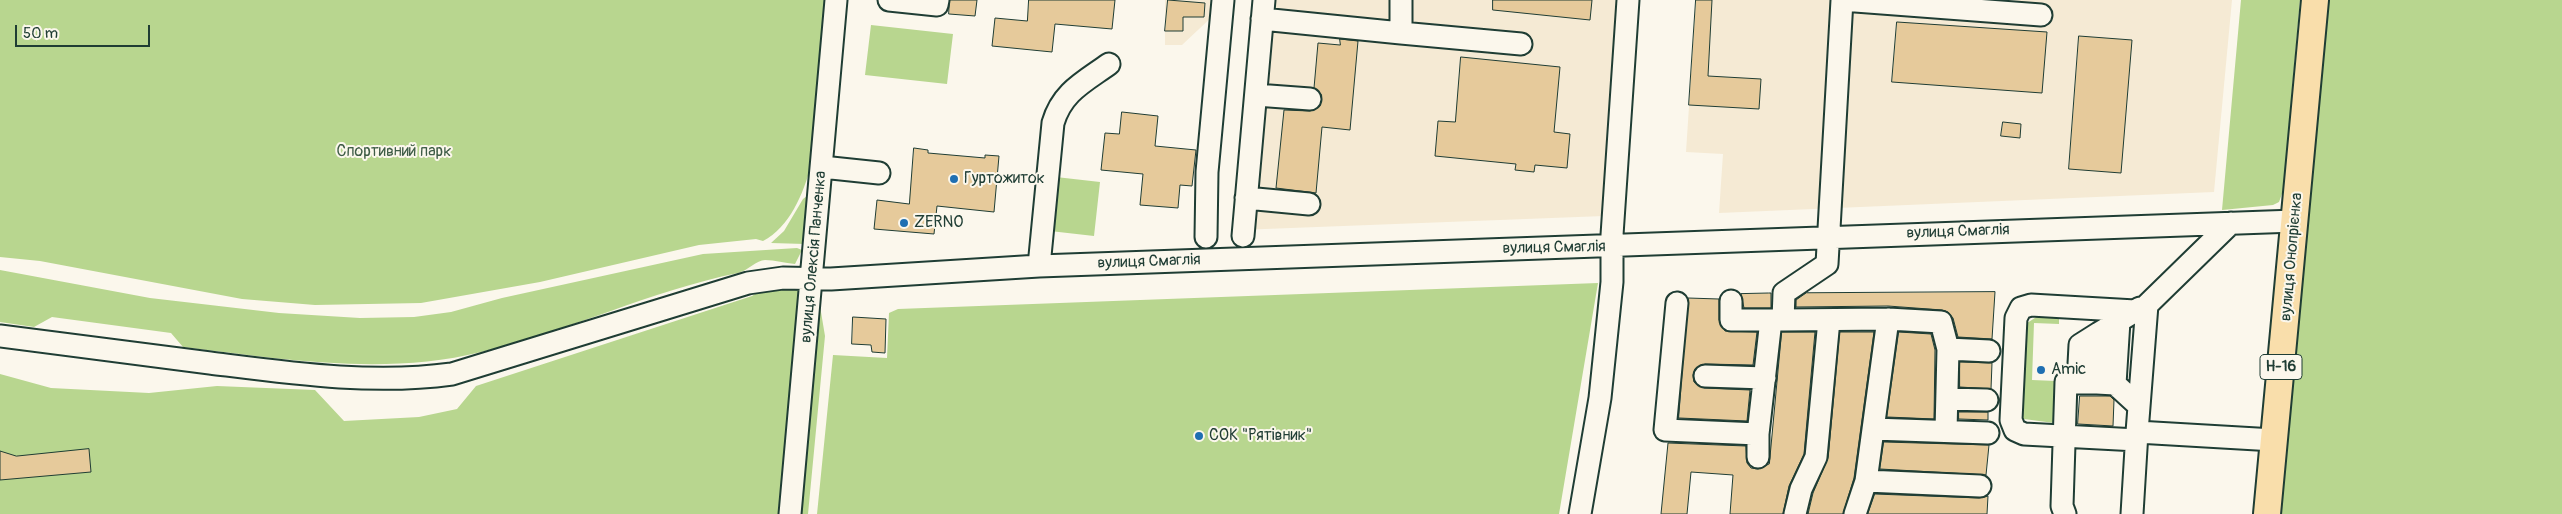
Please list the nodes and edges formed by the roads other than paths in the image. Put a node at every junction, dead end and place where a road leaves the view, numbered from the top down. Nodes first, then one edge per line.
1 (836, 0) edge
2 (889, 0) edge
3 (938, 0) edge
4 (1223, 0) edge
5 (1401, 0) edge
6 (1628, 0) edge
7 (1842, 0) edge
8 (2315, 0) edge
9 (1263, 9) edge
10 (2042, 15) dead end
11 (1401, 33) junction
12 (1521, 44) dead end
13 (1109, 64) dead end
14 (1256, 95) junction
15 (1310, 99) dead end
16 (822, 167) junction
17 (879, 173) dead end
18 (1246, 198) junction
19 (1309, 204) dead end
20 (2295, 221) junction
21 (2231, 222) junction
22 (1243, 236) dead end
23 (1206, 237) dead end
24 (1829, 237) junction
25 (1611, 246) junction
26 (1039, 266) junction
27 (812, 280) junction
28 (1731, 301) dead end
29 (1677, 303) dead end
30 (2134, 312) junction
31 (1888, 319) junction
32 (1777, 320) junction
33 (1829, 320) junction
34 (2099, 332) junction
35 (0, 336) edge
36 (1948, 349) junction
37 (1989, 351) dead end
38 (1705, 376) dead end
39 (1765, 378) junction
40 (2089, 383) junction
41 (1947, 399) junction
42 (1987, 400) dead end
43 (2140, 406) junction
44 (1873, 429) junction
45 (1946, 431) junction
46 (1988, 433) dead end
47 (1758, 434) junction
48 (2064, 436) junction
49 (2137, 436) junction
50 (2274, 440) junction
51 (1758, 457) dead end
52 (1866, 481) junction
53 (1980, 486) dead end
54 (790, 514) edge
55 (1580, 514) edge
56 (1795, 514) edge
57 (1855, 514) edge
58 (2065, 514) edge
59 (2132, 514) edge
60 (2268, 514) edge

1 - 16 street, вулиця Олексія Панченка
2 - 3 street
4 - 23 street
5 - 11 street
6 - 25 street
7 - 10 street
7 - 24 street
8 - 20 main road, вулиця Онопрієнка / Н-16
9 - 11 street
9 - 14 street
11 - 12 street
13 - 26 street
14 - 15 street
14 - 18 street
16 - 17 street
16 - 27 street, вулиця Олексія Панченка
18 - 19 street
18 - 22 street
20 - 21 street, вулиця Смаглія
20 - 50 main road, вулиця Онопрієнка / Н-16
21 - 24 street, вулиця Смаглія
21 - 30 street
24 - 25 street, вулиця Смаглія
24 - 32 street
25 - 26 street, вулиця Смаглія
25 - 55 street
26 - 27 street, вулиця Смаглія
27 - 35 street, вулиця Смаглія
27 - 54 street, вулиця Олексія Панченка
28 - 32 street
29 - 47 street
30 - 34 street
30 - 40 street
30 - 43 street
30 - 48 street
31 - 33 street
31 - 36 street
31 - 44 street
32 - 33 street
32 - 39 street
33 - 56 street
34 - 40 street
34 - 40 street
36 - 37 street
36 - 41 street
38 - 39 street
39 - 47 street
40 - 43 street
40 - 48 street
41 - 42 street
41 - 45 street
43 - 49 street
44 - 45 street
44 - 52 street
45 - 46 street
47 - 51 street
48 - 49 street
48 - 58 street
49 - 50 street
49 - 59 street
50 - 60 main road, вулиця Онопрієнка / Н-16
52 - 53 street
52 - 57 street

